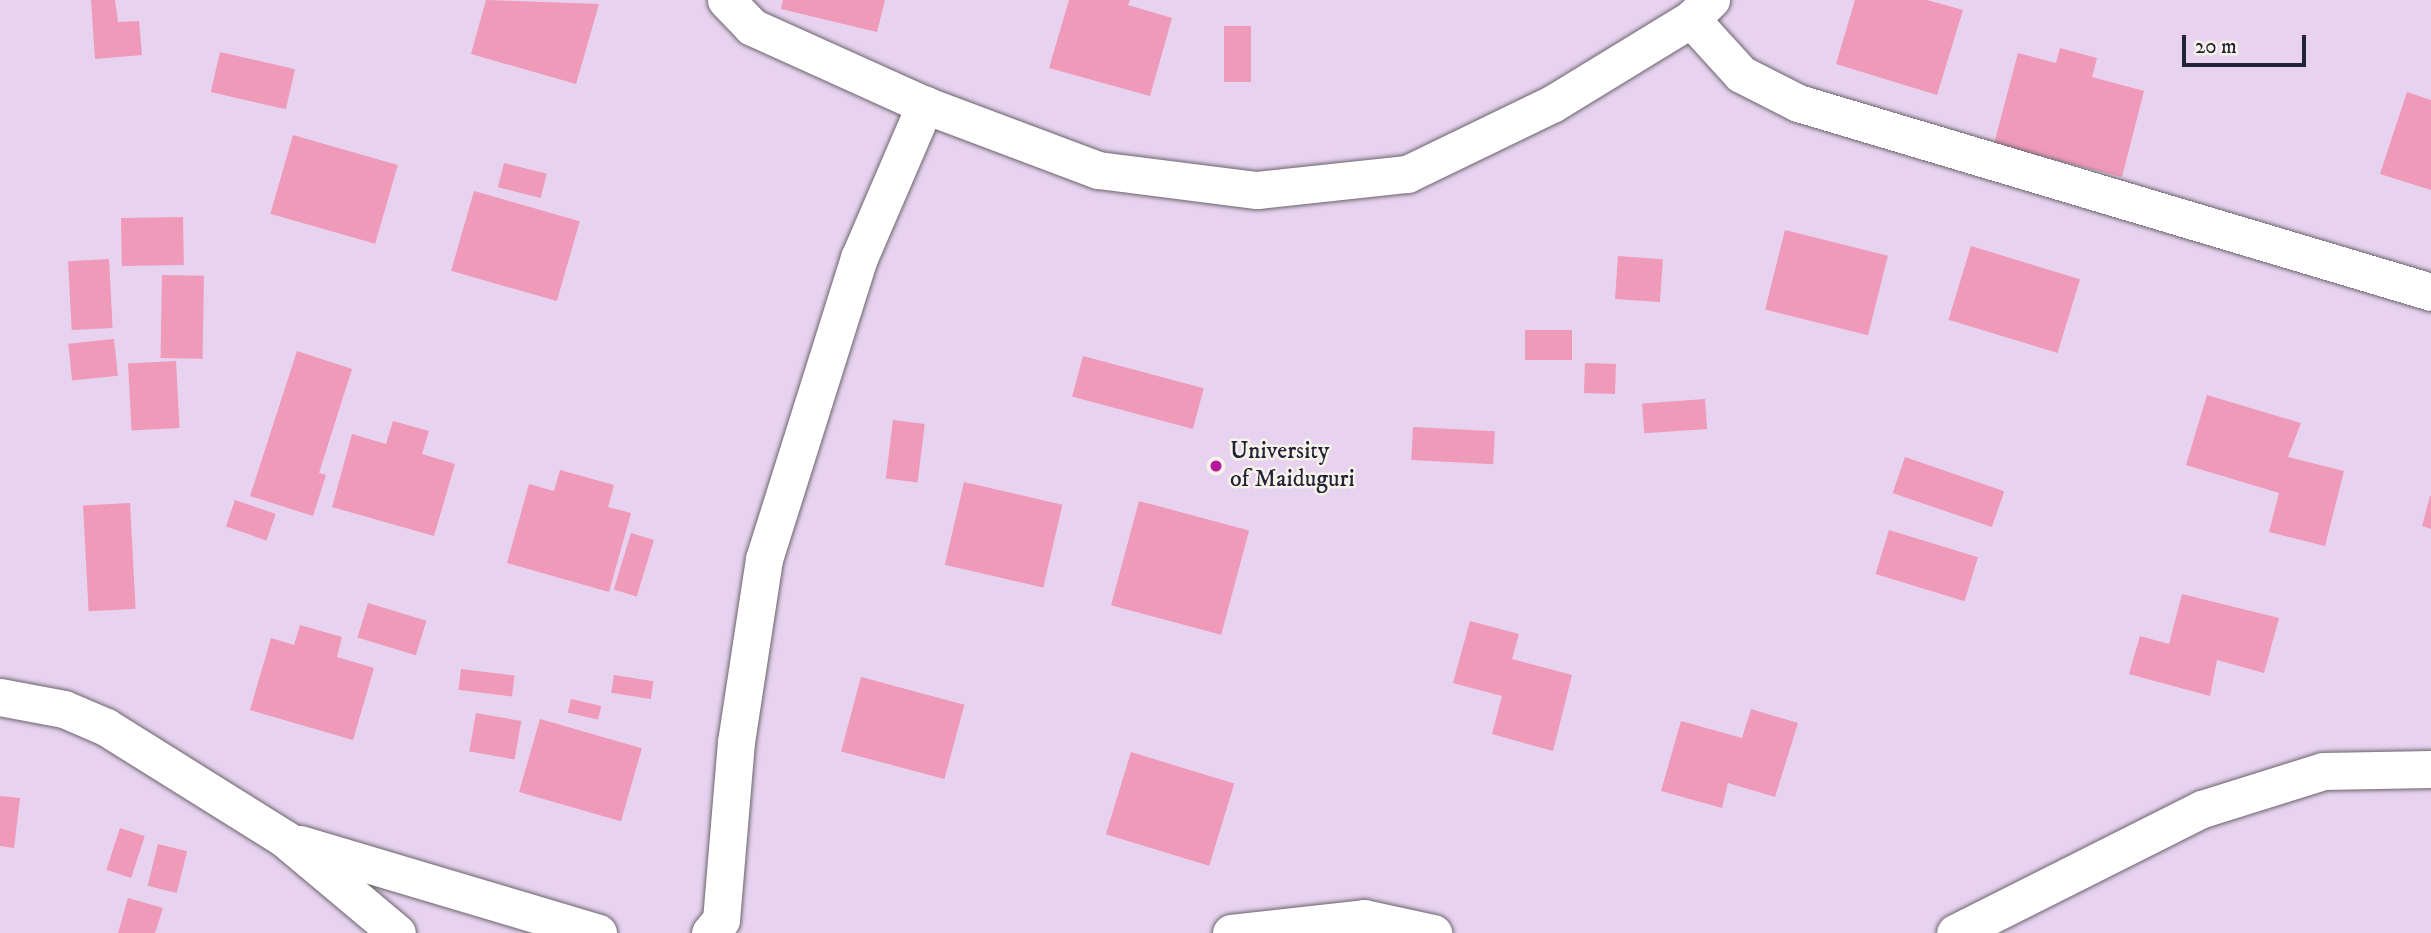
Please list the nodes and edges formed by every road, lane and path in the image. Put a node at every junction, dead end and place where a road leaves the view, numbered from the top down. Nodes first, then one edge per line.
1 (726, 0) edge
2 (1701, 9) edge
3 (925, 105) junction
4 (2431, 292) edge
5 (0, 697) edge
6 (2431, 769) edge
7 (285, 839) junction
8 (397, 933) edge
9 (598, 933) edge
10 (710, 933) edge
11 (1231, 933) edge
12 (1433, 933) edge
13 (1955, 933) edge

1 - 3 street
2 - 3 street
2 - 4 street
3 - 10 street
5 - 7 street
6 - 13 street
7 - 8 street
7 - 9 street
11 - 12 street

